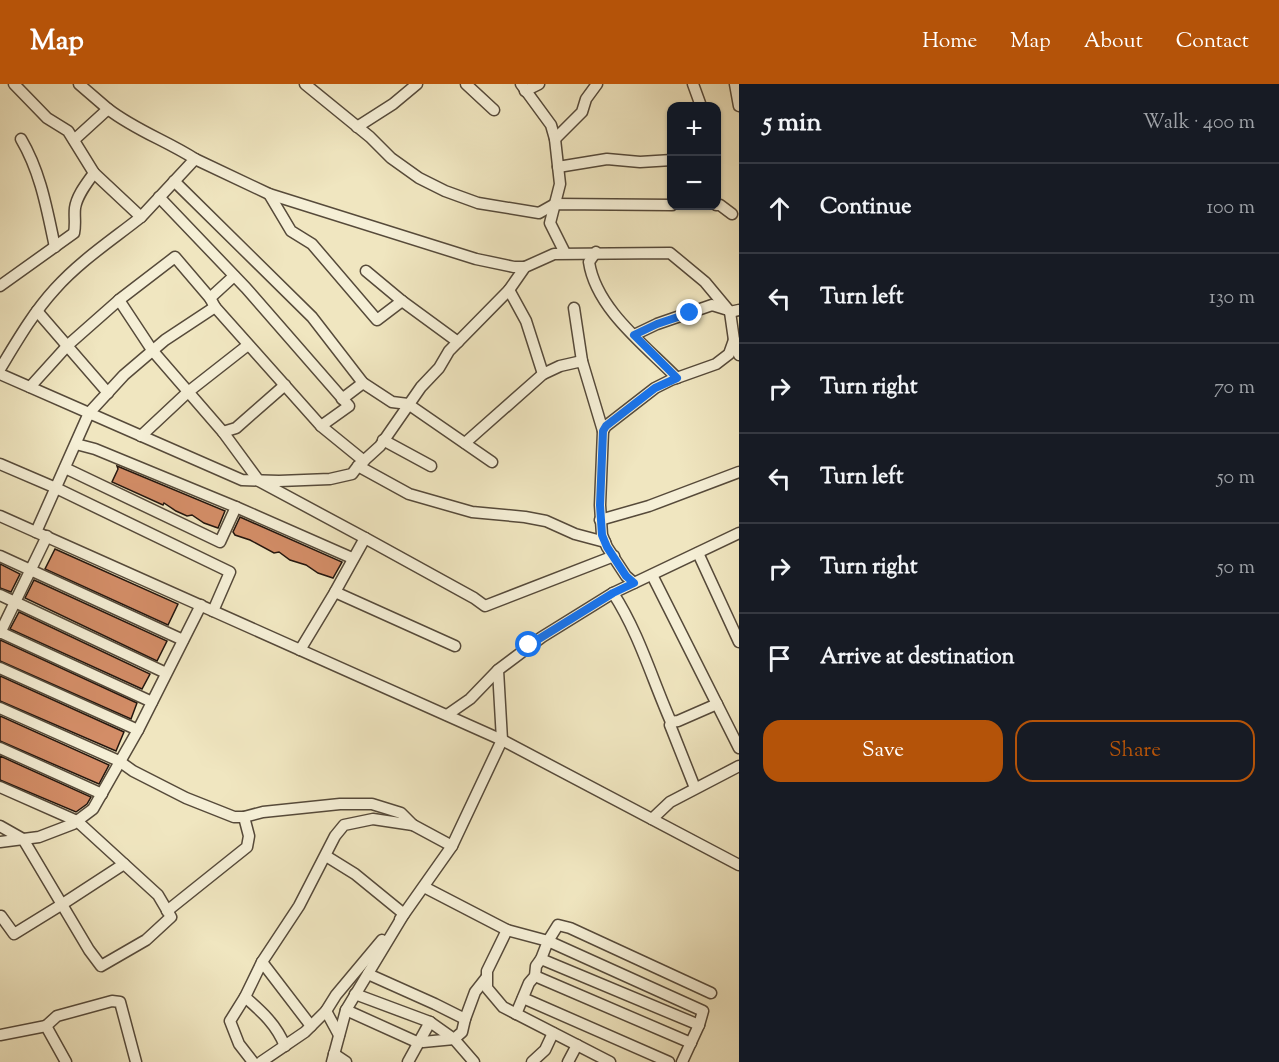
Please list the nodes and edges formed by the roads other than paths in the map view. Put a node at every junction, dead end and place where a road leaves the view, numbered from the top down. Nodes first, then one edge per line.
1 (14, 84) edge
2 (79, 84) edge
3 (305, 84) edge
4 (417, 84) edge
5 (466, 84) edge
6 (539, 84) edge
7 (597, 84) edge
8 (693, 84) edge
9 (735, 84) edge
10 (523, 87) edge
11 (700, 102) edge
12 (739, 106) edge
13 (108, 109) junction
14 (494, 110) dead end
15 (357, 127) junction
16 (21, 139) dead end
17 (555, 139) junction
18 (74, 140) junction
19 (195, 159) junction
20 (667, 160) edge
21 (558, 167) junction
22 (94, 173) junction
23 (174, 181) junction
24 (269, 194) junction
25 (159, 197) junction
26 (555, 204) junction
27 (667, 205) edge
28 (721, 206) edge
29 (732, 214) dead end
30 (141, 217) junction
31 (55, 247) junction
32 (596, 252) junction
33 (565, 253) junction
34 (525, 267) junction
35 (366, 271) dead end
36 (234, 276) junction
37 (0, 286) edge
38 (509, 290) junction
39 (119, 300) junction
40 (402, 301) junction
41 (212, 303) junction
42 (574, 308) dead end
43 (731, 310) edge
44 (37, 311) junction
45 (634, 335) junction
46 (734, 340) junction
47 (458, 342) junction
48 (68, 345) junction
49 (248, 345) junction
50 (152, 351) junction
51 (739, 355) edge
52 (582, 361) junction
53 (0, 369) edge
54 (0, 374) edge
55 (543, 374) junction
56 (677, 378) junction
57 (363, 383) junction
58 (285, 385) junction
59 (30, 387) junction
60 (188, 392) junction
61 (108, 393) junction
62 (342, 399) junction
63 (408, 404) junction
64 (89, 413) junction
65 (321, 426) junction
66 (603, 431) junction
67 (223, 432) junction
68 (141, 436) junction
69 (383, 440) junction
70 (465, 443) junction
71 (76, 444) junction
72 (492, 462) dead end
73 (361, 463) junction
74 (0, 464) edge
75 (431, 466) dead end
76 (65, 468) junction
77 (739, 472) edge
78 (259, 480) junction
79 (56, 488) junction
80 (236, 507) junction
81 (0, 516) edge
82 (600, 520) junction
83 (739, 533) edge
84 (41, 534) junction
85 (365, 538) junction
86 (605, 542) junction
87 (698, 553) junction
88 (0, 556) edge
89 (614, 556) junction
90 (352, 558) junction
91 (31, 570) junction
92 (652, 575) junction
93 (634, 583) junction
94 (335, 592) junction
95 (613, 593) junction
96 (0, 595) edge
97 (15, 602) junction
98 (201, 605) junction
99 (213, 611) junction
100 (0, 633) edge
101 (183, 640) junction
102 (739, 642) edge
103 (454, 646) dead end
104 (300, 650) junction
105 (0, 668) edge
106 (498, 670) junction
107 (166, 673) junction
108 (152, 702) junction
109 (717, 704) junction
110 (0, 708) edge
111 (447, 715) junction
112 (671, 722) junction
113 (138, 730) junction
114 (502, 740) junction
115 (0, 748) edge
116 (739, 748) edge
117 (119, 761) junction
118 (739, 766) edge
119 (0, 787) edge
120 (695, 788) junction
121 (102, 794) junction
122 (244, 817) junction
123 (652, 819) junction
124 (77, 821) junction
125 (412, 825) junction
126 (0, 826) edge
127 (23, 839) junction
128 (0, 842) edge
129 (452, 846) junction
130 (326, 856) junction
131 (124, 864) junction
132 (739, 865) edge
133 (424, 887) junction
134 (62, 905) junction
135 (167, 910) junction
136 (404, 914) junction
137 (1, 916) edge
138 (507, 930) junction
139 (548, 941) junction
140 (541, 959) junction
141 (262, 962) junction
142 (368, 974) junction
143 (535, 976) junction
144 (486, 978) junction
145 (711, 993) dead end
146 (356, 994) junction
147 (245, 997) junction
148 (523, 998) junction
149 (346, 1010) junction
150 (326, 1011) junction
151 (516, 1014) junction
152 (465, 1019) junction
153 (430, 1022) junction
154 (699, 1025) junction
155 (46, 1026) junction
156 (311, 1026) junction
157 (553, 1032) junction
158 (0, 1035) edge
159 (339, 1035) junction
160 (454, 1039) junction
161 (421, 1043) junction
162 (691, 1043) junction
163 (577, 1045) junction
164 (285, 1046) junction
165 (333, 1058) edge
166 (66, 1062) edge
167 (136, 1062) edge
168 (253, 1062) edge
169 (261, 1062) edge
170 (346, 1062) edge
171 (408, 1062) edge
172 (474, 1062) edge
173 (532, 1062) edge
174 (568, 1062) edge
175 (610, 1062) edge
176 (669, 1062) edge
177 (682, 1062) edge

1 - 18 street
2 - 13 street
3 - 15 street
4 - 15 street
5 - 14 street
6 - 10 street
7 - 17 street
8 - 11 street
9 - 12 street
10 - 17 street
13 - 18 street
13 - 19 street
15 - 26 street
16 - 31 street
17 - 21 street
18 - 22 street
19 - 23 street
19 - 24 street
20 - 21 street
21 - 26 street
22 - 30 street
22 - 31 street
23 - 25 street
23 - 57 street
24 - 34 street
24 - 40 street
25 - 30 street
25 - 36 street
26 - 27 street
26 - 33 street
28 - 29 street
30 - 44 street
31 - 37 street
32 - 33 street
32 - 43 street
32 - 45 street
33 - 34 street
34 - 38 street
35 - 40 street
36 - 41 street
36 - 62 street
38 - 47 street
38 - 55 street
39 - 41 street
39 - 48 street
39 - 50 street
40 - 47 street
41 - 49 street
41 - 50 street
42 - 52 street
43 - 45 street
43 - 46 street
44 - 48 street
44 - 53 street
45 - 56 street
46 - 51 street
46 - 56 street
47 - 63 street
48 - 59 street
48 - 61 street
49 - 58 street
49 - 60 street
50 - 60 street
50 - 61 street
52 - 55 street
52 - 66 street
54 - 59 street
55 - 70 street
56 - 66 street
57 - 62 street
57 - 63 street
58 - 65 street
58 - 67 street
59 - 64 street
60 - 67 street
60 - 68 street
61 - 64 street
62 - 65 street
63 - 69 street
63 - 70 street
64 - 68 street
64 - 71 street
65 - 73 street
66 - 82 street
67 - 78 street
68 - 78 street
69 - 73 street
69 - 75 street
70 - 72 street
71 - 76 street
71 - 80 street
73 - 78 street
73 - 86 street
74 - 79 street
76 - 79 street
76 - 80 street
77 - 82 street
78 - 85 street
79 - 84 street
79 - 99 street
80 - 90 street
81 - 84 street
82 - 86 street
83 - 87 street
84 - 91 street
84 - 98 street
85 - 89 street
85 - 90 street
86 - 89 street
87 - 92 street
87 - 102 street
88 - 91 street
89 - 93 street
90 - 94 street
91 - 97 street
91 - 101 street
92 - 93 street
92 - 109 street
93 - 95 street
94 - 103 street
94 - 104 street
95 - 106 street
95 - 112 street
96 - 97 street
97 - 100 street
97 - 107 street
98 - 99 street
98 - 101 street
99 - 104 street
100 - 108 street
101 - 107 street
104 - 111 street
105 - 113 street
106 - 111 street
106 - 114 street
107 - 108 street
108 - 113 street
109 - 112 street
109 - 116 street
110 - 117 street
111 - 114 street
112 - 120 street
113 - 117 street
114 - 123 street
114 - 129 street
115 - 121 street
117 - 121 street
117 - 122 street
118 - 120 street
119 - 124 street
120 - 123 street
121 - 124 street
122 - 125 street
122 - 135 street
123 - 132 street
124 - 127 street
124 - 131 street
125 - 129 street
125 - 130 street
126 - 127 street
127 - 128 street
127 - 134 street
129 - 133 street
130 - 136 street
130 - 141 street
131 - 134 street
131 - 135 street
133 - 136 street
133 - 138 street
134 - 135 street
134 - 137 street
136 - 142 street
136 - 150 street
138 - 139 street
138 - 144 street
139 - 140 street
139 - 145 street
139 - 154 street
140 - 143 street
140 - 154 street
141 - 147 street
141 - 156 street
142 - 146 street
142 - 152 street
143 - 148 street
143 - 162 street
144 - 151 street
144 - 152 street
146 - 149 street
146 - 153 street
147 - 164 street
147 - 168 street
148 - 151 street
148 - 176 street
149 - 159 street
149 - 161 street
150 - 156 street
150 - 159 street
151 - 157 street
152 - 160 street
153 - 160 street
153 - 161 street
154 - 162 street
155 - 158 street
155 - 166 street
155 - 167 street
156 - 164 street
157 - 163 street
157 - 173 street
159 - 165 street
160 - 161 street
160 - 172 street
161 - 171 street
162 - 177 street
163 - 174 street
163 - 175 street
164 - 169 street
165 - 170 street

